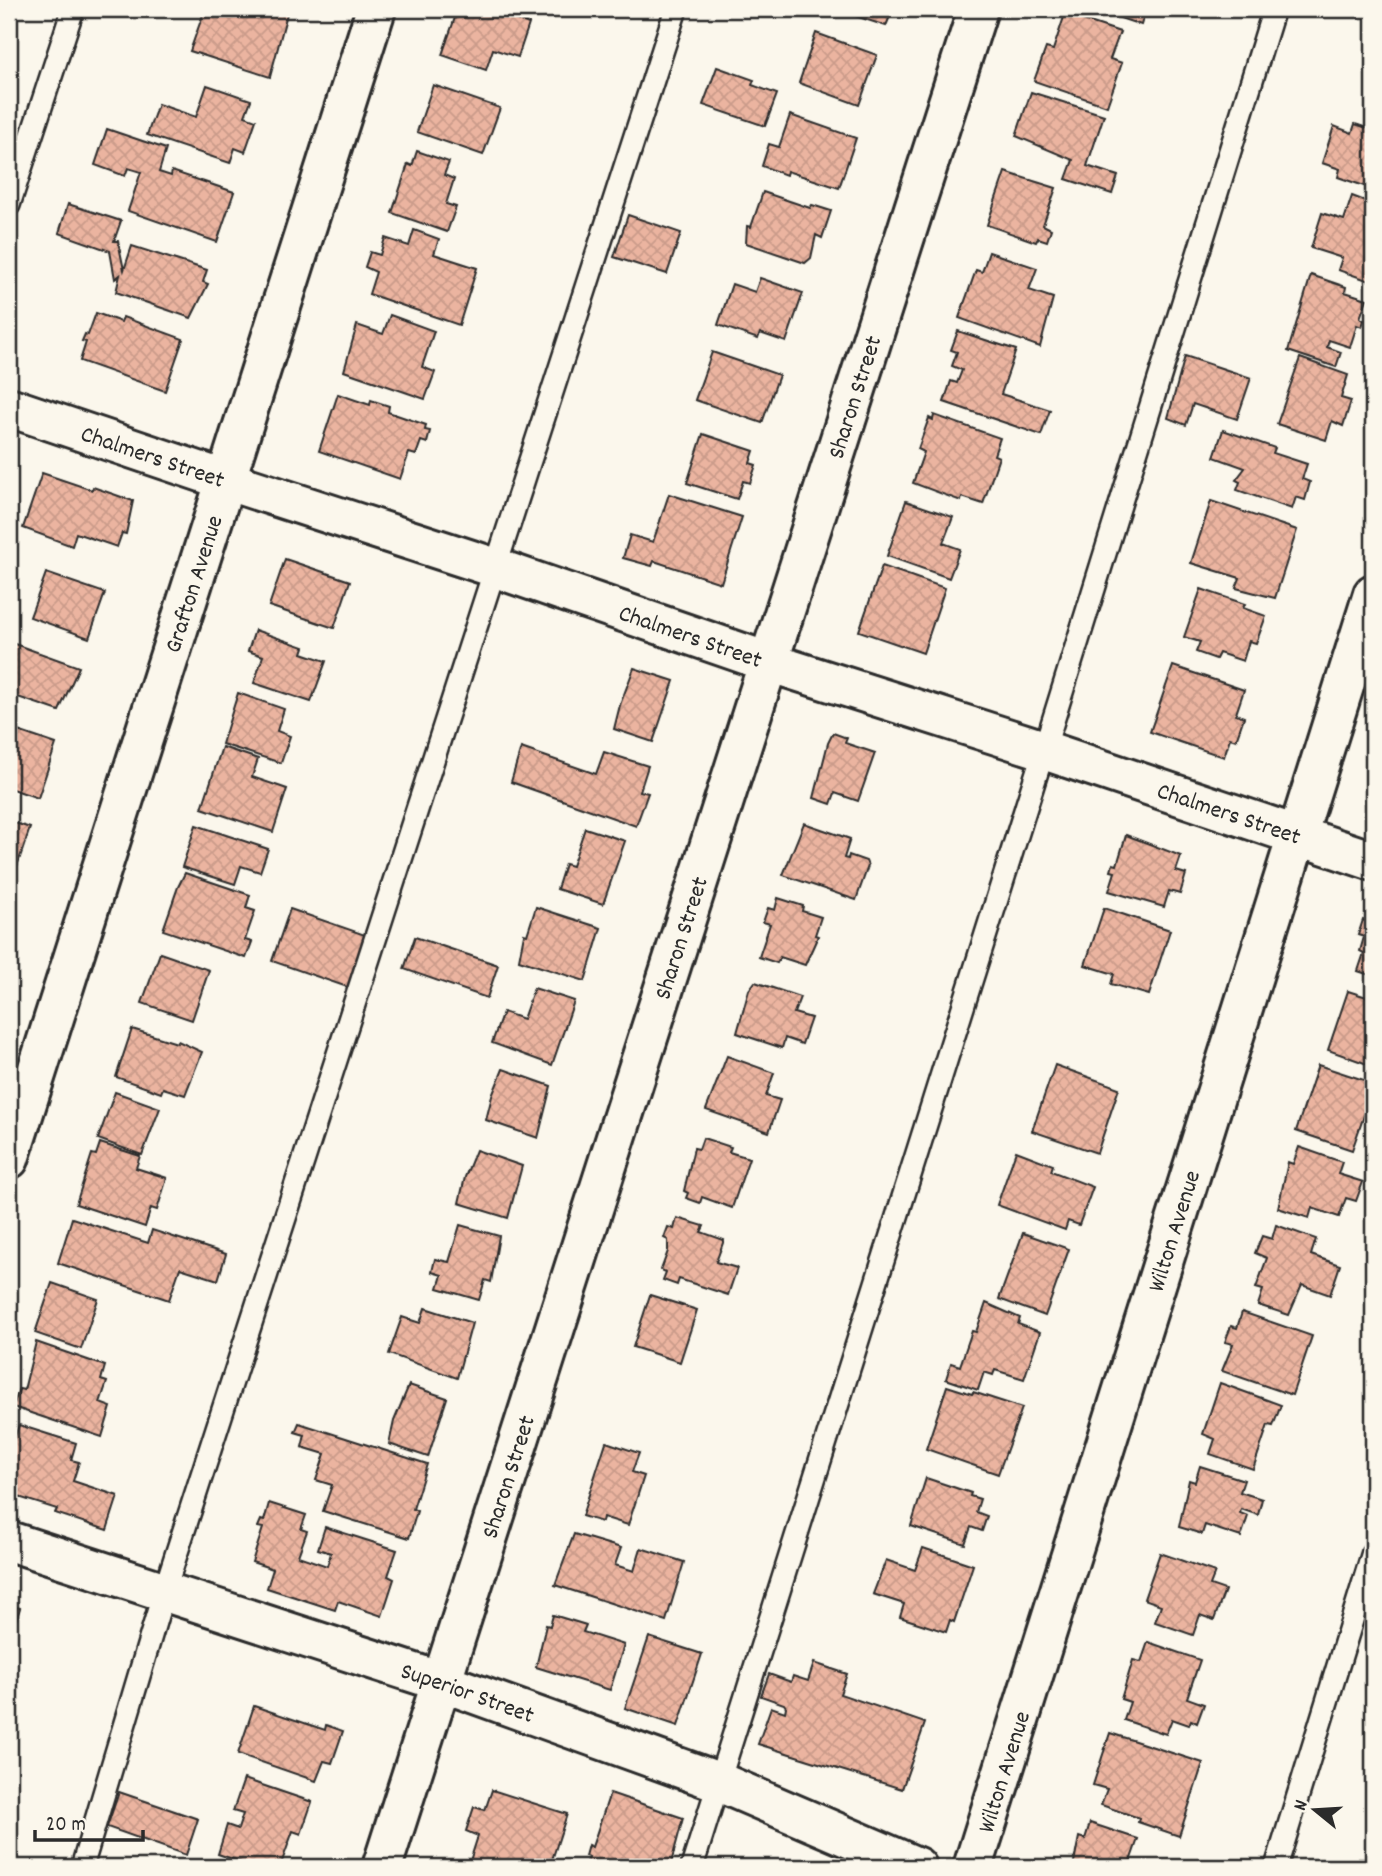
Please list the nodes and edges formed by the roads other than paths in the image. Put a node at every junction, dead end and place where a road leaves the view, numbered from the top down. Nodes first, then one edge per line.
1 (72, 9) edge
2 (376, 9) edge
3 (676, 9) edge
4 (978, 9) edge
5 (1274, 9) edge
6 (9, 205) edge
7 (9, 407) edge
8 (225, 480) junction
9 (495, 568) junction
10 (1373, 594) edge
11 (768, 662) junction
12 (1044, 750) junction
13 (1296, 835) junction
14 (1373, 861) edge
15 (9, 1159) edge
16 (9, 1541) edge
17 (1373, 1552) edge
18 (164, 1592) junction
19 (442, 1682) junction
20 (719, 1782) junction
21 (82, 1867) edge
22 (382, 1867) edge
23 (692, 1867) edge
24 (916, 1867) edge
25 (973, 1867) edge
26 (1276, 1867) edge

1 - 6 lane
2 - 8 street, Grafton Avenue
3 - 9 lane
4 - 11 street, Sharon Street
5 - 12 lane
7 - 8 street, Chalmers Street
8 - 9 street, Chalmers Street
8 - 15 street, Grafton Avenue
9 - 11 street, Chalmers Street
9 - 18 lane
10 - 13 street, Wilton Avenue
11 - 12 street, Chalmers Street
11 - 19 street, Sharon Street
12 - 13 street, Chalmers Street
12 - 20 lane
13 - 14 street, Chalmers Street
13 - 25 street, Wilton Avenue
16 - 18 street, Superior Street
17 - 26 lane
18 - 19 street, Superior Street
18 - 21 lane
19 - 20 street, Superior Street
19 - 22 street, Sharon Street
20 - 23 lane
20 - 24 street, Superior Street

